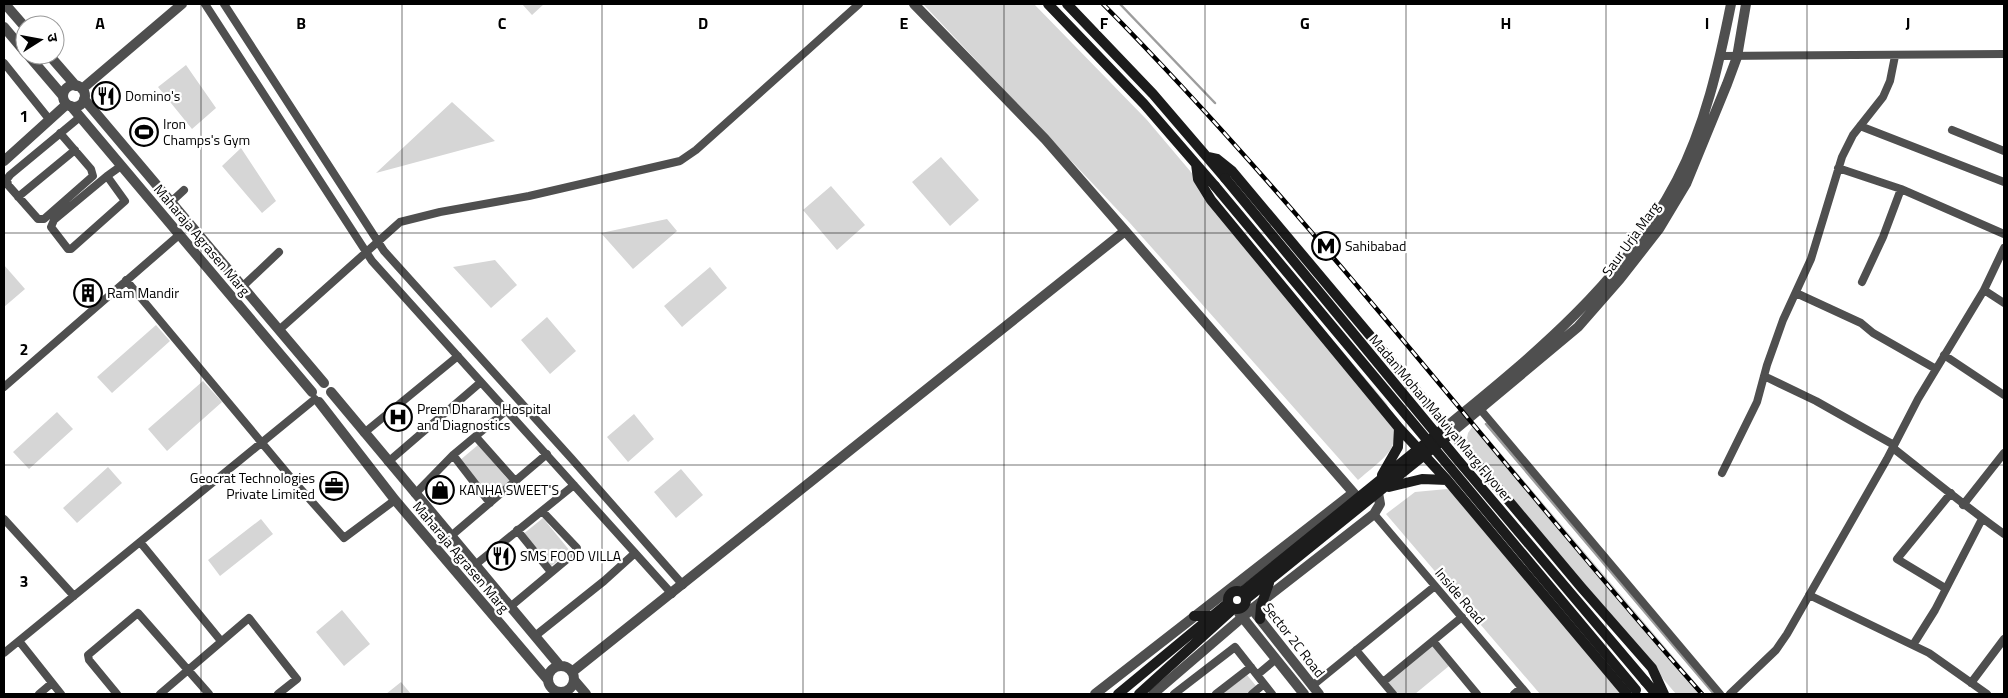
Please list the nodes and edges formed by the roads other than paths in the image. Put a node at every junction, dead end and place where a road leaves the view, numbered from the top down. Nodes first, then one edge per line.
1 (5, 4) edge
2 (182, 4) edge
3 (205, 4) edge
4 (224, 4) edge
5 (859, 4) edge
6 (914, 4) edge
7 (1048, 4) edge
8 (1067, 4) edge
9 (1731, 4) edge
10 (1746, 4) edge
11 (15, 16) edge
12 (4, 27) edge
13 (15, 40) edge
14 (2004, 54) edge
15 (1721, 56) junction
16 (1895, 56) junction
17 (1737, 57) junction
18 (4, 63) edge
19 (36, 65) edge
20 (58, 65) edge
21 (80, 91) junction
22 (67, 102) junction
23 (290, 105) junction
24 (276, 114) junction
25 (80, 117) junction
26 (50, 119) junction
27 (1860, 126) junction
28 (1952, 130) dead end
29 (60, 132) junction
30 (75, 150) junction
31 (2004, 151) edge
32 (1208, 157) junction
33 (4, 163) edge
34 (1196, 164) junction
35 (121, 166) junction
36 (1838, 168) junction
37 (10, 176) junction
38 (107, 176) junction
39 (2004, 182) edge
40 (184, 190) dead end
41 (1901, 190) junction
42 (18, 197) junction
43 (171, 202) junction
44 (1125, 231) junction
45 (2004, 234) edge
46 (179, 235) junction
47 (378, 241) junction
48 (2004, 248) edge
49 (279, 252) dead end
50 (367, 252) junction
51 (126, 280) junction
52 (1862, 282) dead end
53 (242, 287) junction
54 (1984, 290) junction
55 (1796, 293) junction
56 (2004, 303) edge
57 (279, 330) junction
58 (1944, 355) junction
59 (458, 356) junction
60 (1936, 369) junction
61 (1764, 376) junction
62 (481, 382) junction
63 (324, 383) junction
64 (4, 387) edge
65 (331, 392) junction
66 (2004, 395) edge
67 (315, 398) junction
68 (1480, 409) junction
69 (507, 410) junction
70 (1399, 428) junction
71 (1448, 430) junction
72 (364, 433) junction
73 (476, 437) junction
74 (262, 443) junction
75 (1893, 447) junction
76 (1421, 452) junction
77 (2004, 453) edge
78 (547, 454) junction
79 (453, 455) junction
80 (388, 462) junction
81 (1722, 473) dead end
82 (1447, 480) junction
83 (516, 482) junction
84 (574, 485) junction
85 (1380, 488) junction
86 (1951, 493) junction
87 (415, 494) junction
88 (1356, 495) junction
89 (394, 500) junction
90 (490, 503) junction
91 (1963, 505) junction
92 (542, 511) junction
93 (1374, 514) junction
94 (4, 519) edge
95 (1982, 519) junction
96 (516, 530) junction
97 (2003, 531) edge
98 (451, 536) junction
99 (140, 542) junction
100 (635, 553) junction
101 (476, 565) junction
102 (551, 572) junction
103 (1270, 582) junction
104 (682, 585) junction
105 (1435, 586) junction
106 (1945, 588) junction
107 (672, 594) junction
108 (1809, 595) junction
109 (74, 596) junction
110 (1246, 600) junction
111 (1262, 602) junction
112 (510, 607) junction
113 (1235, 610) junction
114 (1194, 616) junction
115 (1214, 616) junction
116 (1462, 617) junction
117 (1260, 620) junction
118 (535, 636) junction
119 (2004, 639) edge
120 (19, 641) junction
121 (221, 641) junction
122 (1433, 641) junction
123 (1913, 645) junction
124 (1356, 650) junction
125 (4, 653) edge
126 (1275, 660) junction
127 (560, 666) junction
128 (1251, 667) junction
129 (187, 671) junction
130 (1257, 675) junction
131 (573, 676) junction
132 (1383, 682) junction
133 (52, 683) junction
134 (1971, 683) junction
135 (1264, 684) junction
136 (1312, 686) junction
137 (553, 690) edge
138 (1524, 691) edge
139 (1474, 693) edge
140 (1634, 693) edge
141 (38, 694) edge
142 (61, 694) edge
143 (117, 694) edge
144 (160, 694) edge
145 (209, 694) edge
146 (278, 694) edge
147 (586, 694) edge
148 (1095, 694) edge
149 (1118, 694) edge
150 (1138, 694) edge
151 (1153, 694) edge
152 (1174, 694) edge
153 (1216, 694) edge
154 (1252, 694) edge
155 (1272, 694) edge
156 (1304, 694) edge
157 (1320, 694) edge
158 (1394, 694) edge
159 (1514, 694) edge
160 (1656, 694) edge
161 (1664, 694) edge
162 (1720, 694) edge
163 (1730, 694) edge
164 (1987, 694) edge

1 - 11 street
2 - 21 street
3 - 24 street
4 - 23 street
5 - 47 street
6 - 44 street
7 - 34 main road, Madan Mohan Malviya Marg Flyover
8 - 32 main road, Madan Mohan Malviya Marg Flyover
9 - 15 street, Saur Urja Marg
10 - 17 street, Saur Urja Marg
12 - 13 street
14 - 16 street
15 - 17 street
15 - 71 street, Saur Urja Marg
16 - 17 street
16 - 27 street
17 - 68 street, Saur Urja Marg
18 - 26 street
19 - 22 street, Maharaja Agrasen Marg
20 - 21 street, Maharaja Agrasen Marg
21 - 22 street
21 - 22 street
21 - 43 street, Maharaja Agrasen Marg
22 - 25 street, Maharaja Agrasen Marg
22 - 26 street
23 - 24 street
23 - 47 street
24 - 50 street
25 - 29 street
25 - 35 street, Maharaja Agrasen Marg
26 - 33 street
27 - 36 street
27 - 39 street
28 - 31 street
29 - 30 street
29 - 37 street
30 - 42 street
30 - 42 street
32 - 71 main road
32 - 160 main road, Madan Mohan Malviya Marg Flyover, bridge
33 - 37 street
34 - 70 main road
34 - 140 main road, Madan Mohan Malviya Marg Flyover, bridge
35 - 38 street
35 - 46 street, Maharaja Agrasen Marg
36 - 41 street
36 - 55 street
37 - 42 street
38 - 38 street
40 - 43 street
41 - 45 street
41 - 52 street
43 - 53 street, Maharaja Agrasen Marg
44 - 88 street
44 - 104 street
46 - 51 street
46 - 67 street, Maharaja Agrasen Marg
47 - 50 street
47 - 104 street
48 - 54 street
49 - 53 street
50 - 57 street
50 - 59 street
51 - 64 street
51 - 74 street
53 - 57 street, Maharaja Agrasen Marg
54 - 56 street
54 - 58 street
55 - 60 street
55 - 61 street
57 - 63 street, Maharaja Agrasen Marg
58 - 60 street
58 - 66 street
59 - 62 street
59 - 72 street
60 - 75 street
61 - 75 street
61 - 81 street
62 - 69 street
62 - 80 street
63 - 65 street, Maharaja Agrasen Marg
63 - 67 street
65 - 67 street
65 - 72 street, Maharaja Agrasen Marg
67 - 74 street
67 - 89 street, Maharaja Agrasen Marg
68 - 71 street, Saur Urja Marg
68 - 162 street
69 - 73 street
69 - 78 street
70 - 76 main road
70 - 85 main road
71 - 76 main road
71 - 161 main road
72 - 80 street, Maharaja Agrasen Marg
73 - 79 street
73 - 83 street
74 - 89 street
74 - 99 street
75 - 86 street
75 - 108 street
76 - 82 main road
76 - 85 main road
77 - 91 street
78 - 83 street
78 - 84 street
79 - 87 street
79 - 90 street
80 - 87 street, Maharaja Agrasen Marg
82 - 85 main road
82 - 140 main road
83 - 90 street
84 - 92 street
84 - 100 street
85 - 88 main road
85 - 93 street
85 - 103 main road
86 - 91 street
86 - 106 street
87 - 98 street, Maharaja Agrasen Marg
88 - 110 main road
88 - 114 street
89 - 137 street, Maharaja Agrasen Marg
90 - 98 street
91 - 95 street
92 - 96 street
92 - 102 street
93 - 105 street, Inside Road
93 - 111 street
94 - 109 street
95 - 97 street
95 - 106 street
96 - 101 street
96 - 102 street
98 - 101 street, Maharaja Agrasen Marg
99 - 109 street
99 - 121 street
100 - 107 street
100 - 118 street
101 - 112 street, Maharaja Agrasen Marg
102 - 112 street
103 - 110 main road
103 - 111 main road
104 - 107 street
105 - 116 street, Inside Road
105 - 124 street
106 - 123 street
107 - 131 street
108 - 123 street
108 - 163 street
109 - 120 street
110 - 111 street
110 - 113 main road
110 - 113 main road
110 - 117 street, Sector 2C Road
111 - 117 main road
112 - 118 street, Maharaja Agrasen Marg
113 - 115 main road
113 - 126 street, Sector 2C Road
113 - 150 main road
113 - 151 street
114 - 115 main road
114 - 148 street
115 - 149 main road
116 - 122 street
116 - 138 street, Inside Road
117 - 136 street, Sector 2C Road
118 - 127 street, Maharaja Agrasen Marg
119 - 134 street
120 - 125 street
120 - 133 street
121 - 129 street
121 - 146 street
122 - 132 street
122 - 139 street
123 - 134 street
124 - 132 street
124 - 136 street
126 - 130 street
126 - 156 street, Sector 2C Road
127 - 131 street
127 - 137 street
128 - 130 street
128 - 152 street
128 - 153 street
129 - 143 street
129 - 144 street
129 - 145 street
130 - 135 street
131 - 137 street
131 - 147 street
132 - 158 street
133 - 141 street
133 - 142 street
134 - 164 street
135 - 154 street
135 - 155 street
136 - 157 street, Sector 2C Road
138 - 159 street

